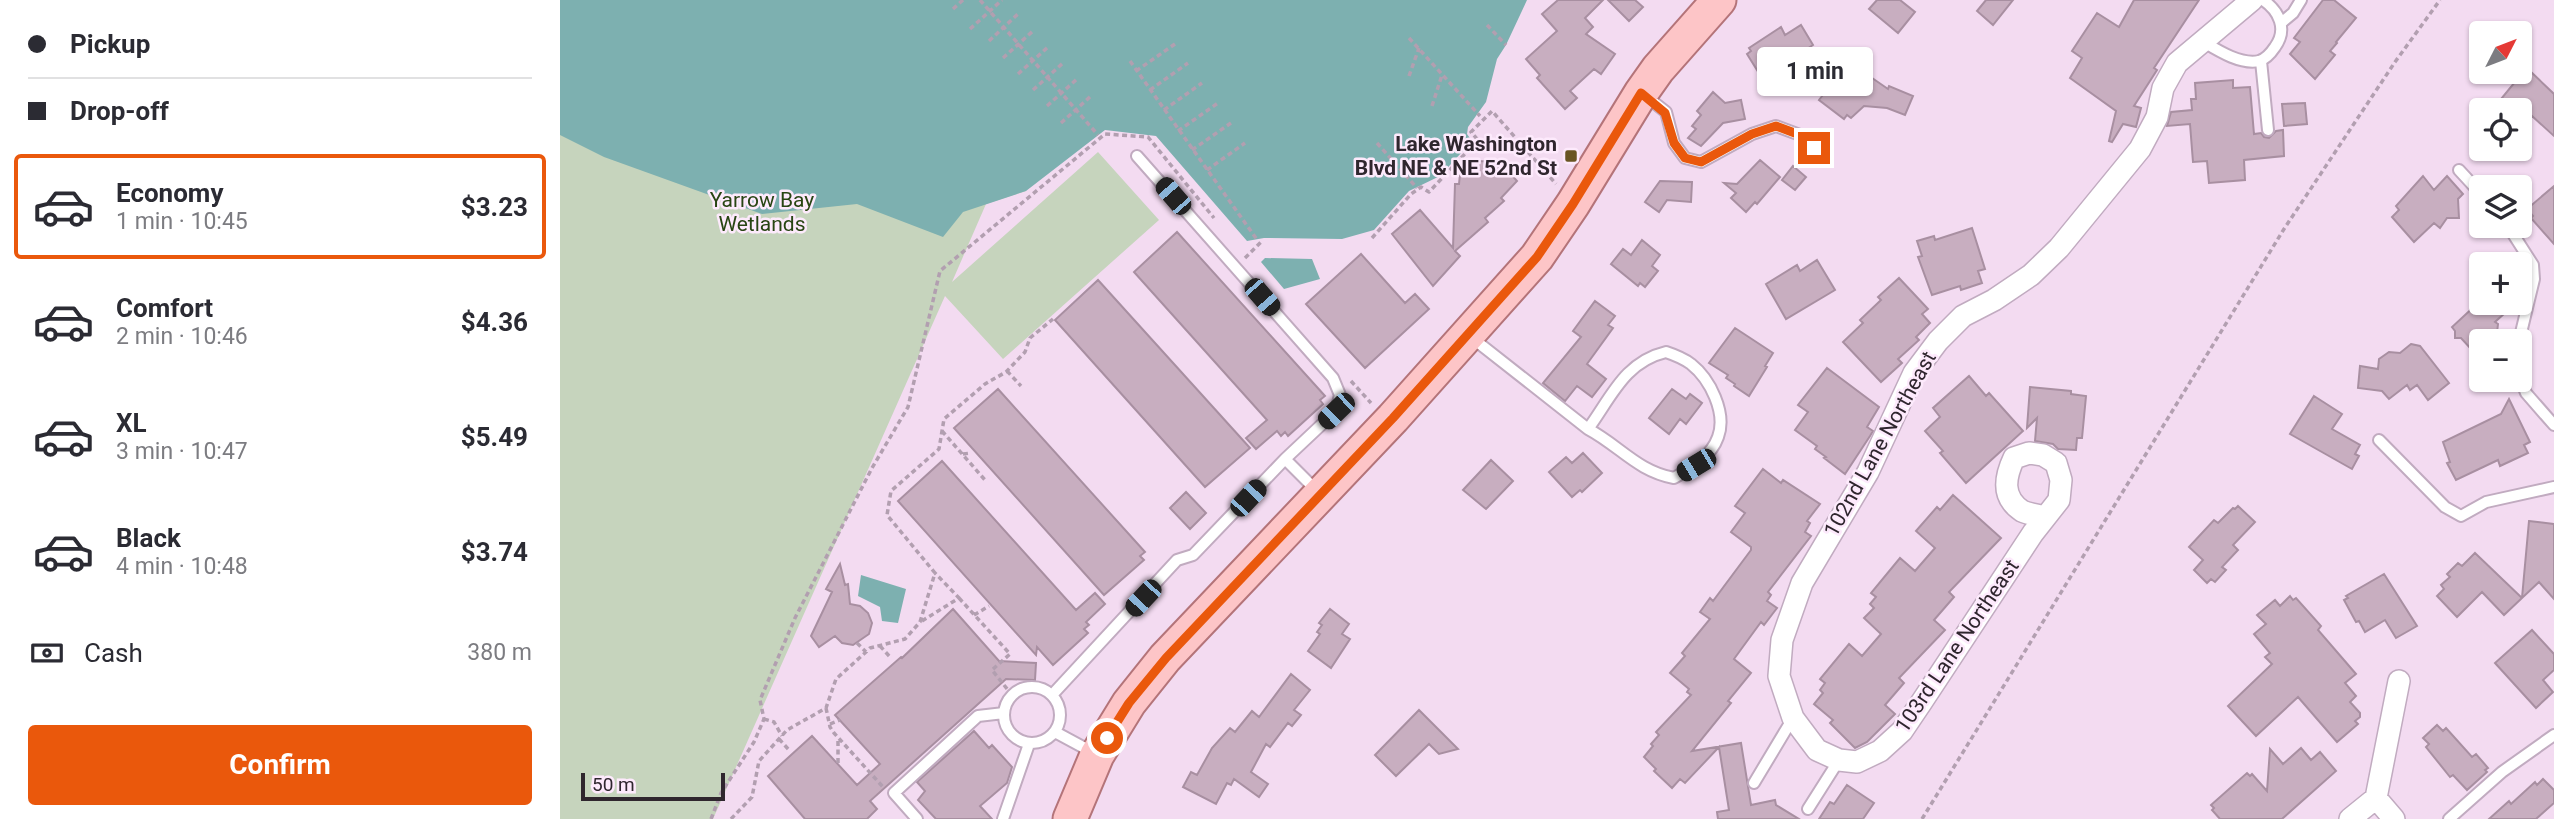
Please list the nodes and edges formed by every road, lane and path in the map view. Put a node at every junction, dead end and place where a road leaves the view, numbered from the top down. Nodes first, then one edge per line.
1 (964, 0) edge
2 (980, 0) edge
3 (1002, 0) edge
4 (1719, 0) edge
5 (2252, 0) edge
6 (2263, 0) edge
7 (2301, 0) edge
8 (2440, 0) edge
9 (954, 9) dead end
10 (990, 11) junction
11 (1019, 13) dead end
12 (2281, 23) junction
13 (1487, 25) dead end
14 (1004, 27) junction
15 (970, 29) dead end
16 (1034, 30) dead end
17 (1409, 38) dead end
18 (989, 41) dead end
19 (2202, 41) junction
20 (1019, 44) junction
21 (1175, 44) dead end
22 (1506, 45) dead end
23 (1048, 47) dead end
24 (1419, 48) junction
25 (1003, 58) dead end
26 (1033, 61) junction
27 (1130, 61) dead end
28 (2261, 61) junction
29 (1063, 63) dead end
30 (1188, 64) dead end
31 (1136, 71) junction
32 (1018, 74) dead end
33 (1442, 75) junction
34 (1409, 76) dead end
35 (1048, 77) junction
36 (1077, 79) dead end
37 (1202, 83) dead end
38 (1032, 90) dead end
39 (1150, 90) junction
40 (1062, 93) junction
41 (1641, 93) junction
42 (1091, 96) dead end
43 (1218, 103) dead end
44 (1047, 106) dead end
45 (1432, 106) dead end
46 (1076, 109) junction
47 (1164, 110) junction
48 (1480, 116) dead end
49 (1061, 123) dead end
50 (1231, 123) dead end
51 (2268, 130) dead end
52 (1178, 131) junction
53 (1098, 135) dead end
54 (1245, 143) dead end
55 (1377, 143) dead end
56 (1814, 148) dead end
57 (1192, 150) junction
58 (1137, 156) dead end
59 (1206, 170) junction
60 (2459, 170) dead end
61 (2469, 181) edge
62 (1560, 188) dead end
63 (1418, 189) junction
64 (1214, 219) dead end
65 (1372, 238) dead end
66 (2516, 238) edge
67 (1240, 250) dead end
68 (1245, 258) junction
69 (1250, 266) dead end
70 (1053, 319) dead end
71 (2522, 329) edge
72 (1469, 335) junction
73 (1007, 371) junction
74 (1343, 373) dead end
75 (1021, 386) dead end
76 (2526, 392) edge
77 (1371, 403) dead end
78 (2554, 425) edge
79 (1588, 429) junction
80 (942, 431) junction
81 (2379, 440) dead end
82 (971, 453) dead end
83 (963, 454) junction
84 (1285, 459) junction
85 (985, 480) dead end
86 (2554, 487) edge
87 (1321, 495) junction
88 (2045, 517) dead end
89 (935, 573) junction
90 (959, 598) junction
91 (989, 606) dead end
92 (974, 615) junction
93 (920, 622) junction
94 (857, 643) dead end
95 (880, 646) junction
96 (866, 652) junction
97 (891, 658) dead end
98 (2399, 681) dead end
99 (1012, 695) junction
100 (1052, 695) junction
101 (826, 708) junction
102 (1004, 713) junction
103 (1793, 718) junction
104 (764, 719) junction
105 (840, 720) dead end
106 (830, 724) junction
107 (1055, 732) junction
108 (2554, 735) edge
109 (781, 737) junction
110 (838, 737) junction
111 (1029, 744) junction
112 (790, 751) dead end
113 (1097, 755) junction
114 (1839, 760) junction
115 (838, 763) dead end
116 (1754, 783) dead end
117 (894, 793) junction
118 (2376, 798) junction
119 (1808, 809) dead end
120 (710, 819) edge
121 (731, 819) edge
122 (917, 819) edge
123 (1003, 819) edge
124 (1070, 819) edge
125 (1922, 819) edge
126 (2350, 819) edge
127 (2394, 819) edge
128 (2449, 819) edge

1 - 9 path
2 - 10 path
3 - 10 path
4 - 41 main road
5 - 19 street, 102nd Lane Northeast
6 - 12 lane
7 - 12 lane
8 - 125 path
10 - 14 path
10 - 15 path
11 - 14 path
12 - 28 lane
13 - 22 path
14 - 18 path
14 - 20 path
16 - 20 path
17 - 24 path
19 - 28 lane
19 - 103 street, 102nd Lane Northeast
20 - 25 path
20 - 26 path
21 - 31 path
23 - 26 path
24 - 33 path
24 - 34 path
26 - 32 path
26 - 35 path
27 - 31 path
28 - 51 lane
29 - 35 path
30 - 39 path
31 - 39 path
33 - 45 path
33 - 48 path
35 - 38 path
35 - 40 path
36 - 40 path
37 - 47 path
39 - 47 path
40 - 44 path
40 - 46 path
41 - 56 lane
41 - 72 main road
42 - 46 path
43 - 52 path
46 - 49 path
46 - 53 path
47 - 52 path
50 - 57 path
52 - 57 path
54 - 59 path
55 - 63 path
57 - 59 path
58 - 84 lane
59 - 68 path
60 - 61 lane
62 - 63 path
63 - 65 path
64 - 104 path
66 - 71 lane
67 - 68 path
68 - 69 path
70 - 73 path
72 - 79 lane
72 - 87 main road
73 - 75 path
73 - 80 path
74 - 77 path
76 - 78 lane
79 - 79 lane
80 - 83 path
80 - 89 path
81 - 86 lane
82 - 83 path
83 - 85 path
84 - 87 lane
84 - 100 lane
87 - 113 main road
88 - 114 street, 103rd Lane Northeast
89 - 90 path
89 - 93 path
90 - 92 path
90 - 93 path
91 - 92 path
92 - 99 path
93 - 95 path
94 - 96 path
95 - 96 path
95 - 97 path
96 - 101 path
98 - 118 street
99 - 100 lane
99 - 102 lane
100 - 107 lane
101 - 106 path
101 - 109 path
102 - 111 lane
102 - 117 lane
103 - 114 street
103 - 116 lane
104 - 109 path
104 - 120 path
105 - 106 path
106 - 110 path
107 - 111 lane
107 - 113 lane
108 - 128 lane
109 - 112 path
109 - 121 path
110 - 115 path
110 - 117 path
111 - 123 lane
113 - 124 main road
114 - 119 lane
117 - 122 lane
118 - 126 street
118 - 127 street

